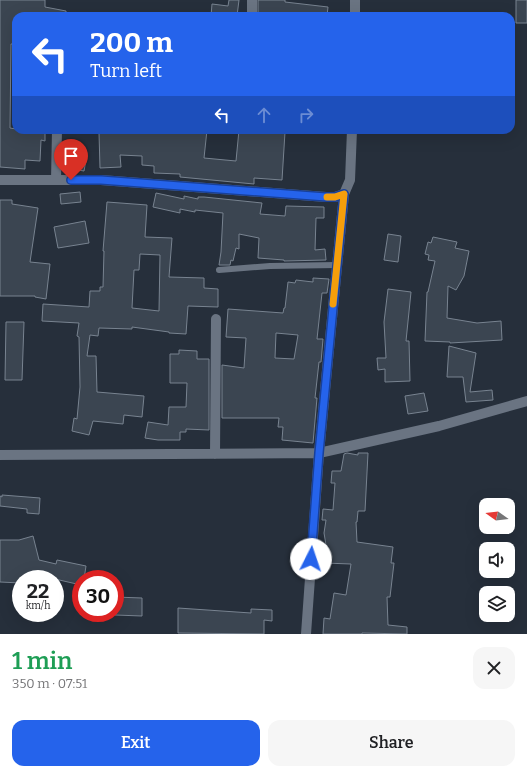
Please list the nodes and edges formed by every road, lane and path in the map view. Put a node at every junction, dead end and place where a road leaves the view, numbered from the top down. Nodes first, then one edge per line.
1 (252, 0) edge
2 (355, 0) edge
3 (252, 12) edge
4 (355, 12) edge
5 (58, 134) edge
6 (352, 134) edge
7 (0, 180) edge
8 (56, 180) junction
9 (344, 194) junction
10 (337, 265) junction
11 (219, 270) dead end
12 (216, 319) dead end
13 (527, 401) edge
14 (319, 453) junction
15 (215, 454) junction
16 (0, 455) edge
17 (306, 634) edge

1 - 3 street
2 - 4 street
5 - 8 street
6 - 9 street
7 - 8 street
8 - 9 street
9 - 10 street
10 - 11 lane
10 - 14 street
12 - 15 street
13 - 14 street
14 - 15 street
14 - 17 street
15 - 16 street

